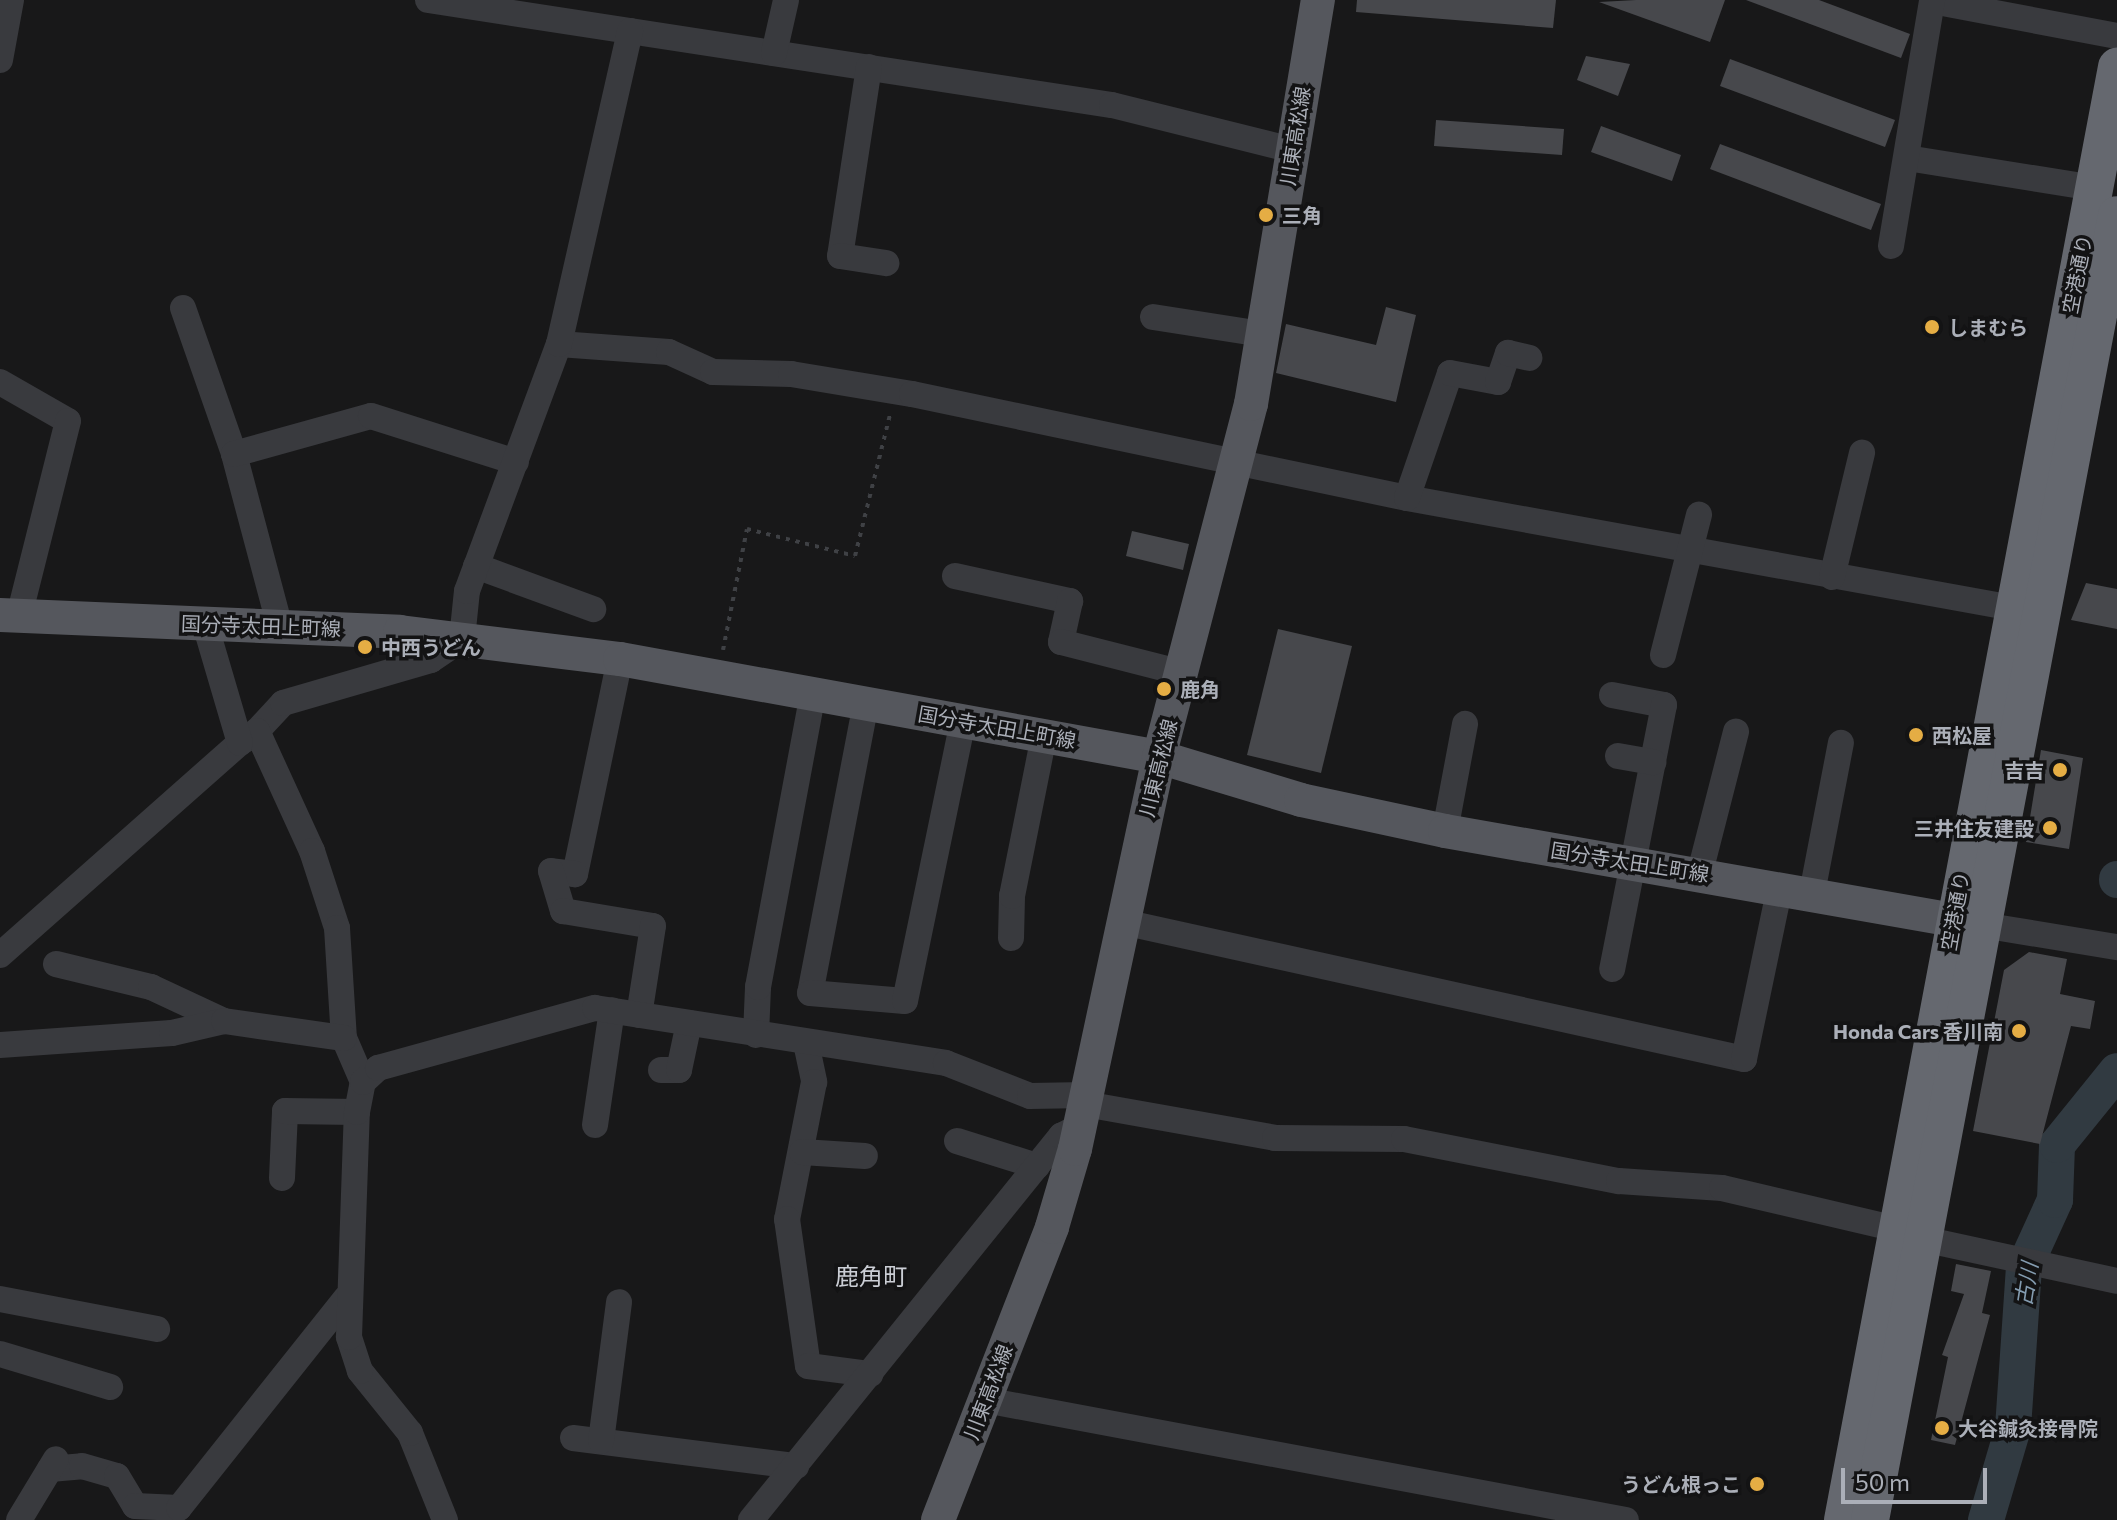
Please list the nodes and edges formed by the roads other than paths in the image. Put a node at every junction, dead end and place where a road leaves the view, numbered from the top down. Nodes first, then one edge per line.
1 (428, 0) edge
2 (786, 0) edge
3 (1318, 0) edge
4 (1932, 0) edge
5 (6, 9) edge
6 (630, 31) junction
7 (2117, 36) edge
8 (774, 53) junction
9 (0, 60) edge
10 (869, 67) junction
11 (2117, 67) edge
12 (1293, 150) junction
13 (1907, 158) junction
14 (2105, 201) edge
15 (1891, 246) dead end
16 (886, 263) dead end
17 (2108, 306) edge
18 (183, 308) dead end
19 (1153, 317) dead end
20 (1262, 334) junction
21 (559, 344) junction
22 (1529, 358) dead end
23 (0, 382) edge
24 (1862, 453) dead end
25 (234, 454) junction
26 (516, 462) junction
27 (1238, 464) junction
28 (1407, 498) junction
29 (1699, 515) dead end
30 (1689, 549) junction
31 (476, 566) junction
32 (955, 576) dead end
33 (1832, 577) junction
34 (2013, 608) junction
35 (593, 609) dead end
36 (9, 616) edge
37 (205, 624) junction
38 (280, 627) junction
39 (462, 639) junction
40 (1663, 655) dead end
41 (620, 659) junction
42 (1183, 673) junction
43 (813, 693) junction
44 (1612, 695) dead end
45 (866, 703) junction
46 (963, 721) junction
47 (1465, 724) dead end
48 (1736, 732) dead end
49 (1044, 736) junction
50 (248, 737) junction
51 (1841, 743) dead end
52 (1618, 756) dead end
53 (1159, 757) junction
54 (1653, 762) junction
55 (1445, 831) junction
56 (1633, 864) junction
57 (1700, 872) junction
58 (1796, 890) junction
59 (1123, 922) junction
60 (1968, 922) junction
61 (1011, 938) dead end
62 (2117, 947) edge
63 (0, 955) edge
64 (56, 964) dead end
65 (1612, 969) dead end
66 (612, 1010) junction
67 (639, 1015) junction
68 (224, 1021) junction
69 (689, 1023) junction
70 (756, 1035) junction
71 (344, 1038) junction
72 (806, 1043) junction
73 (0, 1045) edge
74 (661, 1070) dead end
75 (363, 1082) junction
76 (1084, 1108) junction
77 (357, 1112) junction
78 (595, 1125) dead end
79 (957, 1141) dead end
80 (802, 1152) junction
81 (865, 1156) dead end
82 (1037, 1166) junction
83 (282, 1178) dead end
84 (1910, 1234) junction
85 (2117, 1281) edge
86 (346, 1298) junction
87 (0, 1299) edge
88 (619, 1302) dead end
89 (157, 1329) dead end
90 (0, 1354) edge
91 (870, 1374) junction
92 (110, 1387) dead end
93 (985, 1400) junction
94 (573, 1438) dead end
95 (601, 1441) junction
96 (796, 1466) junction
97 (19, 1520) edge
98 (445, 1520) edge
99 (751, 1520) edge
100 (938, 1520) edge
101 (1626, 1520) edge
102 (1843, 1520) edge
103 (1870, 1520) edge

1 - 6 street
2 - 8 street
3 - 12 main road, 川東高松線
4 - 7 street
4 - 13 street
5 - 9 street
6 - 8 street
6 - 21 street
8 - 10 street
10 - 12 street
10 - 16 street
11 - 14 highway, 空港通り
12 - 20 main road, 川東高松線
13 - 14 street
13 - 15 street
14 - 17 highway, 空港通り
14 - 34 highway, 空港通り
17 - 60 highway, 空港通り
18 - 25 street
19 - 20 street
20 - 27 main road, 川東高松線
21 - 26 street
21 - 27 street
22 - 28 street
23 - 36 street
24 - 33 street
25 - 26 street
25 - 38 street
26 - 31 street
27 - 28 street
27 - 42 main road, 川東高松線
28 - 30 street
29 - 30 street
30 - 33 street
30 - 40 street
31 - 35 street
31 - 39 street
32 - 42 street
33 - 34 street
34 - 60 highway, 空港通り
36 - 37 main road, 国分寺太田上町線
37 - 38 main road, 国分寺太田上町線
37 - 50 street
38 - 39 main road, 国分寺太田上町線
39 - 41 main road, 国分寺太田上町線
39 - 50 street
41 - 43 main road, 国分寺太田上町線
41 - 67 street
42 - 53 main road, 川東高松線
43 - 45 main road, 国分寺太田上町線
43 - 70 street
44 - 54 street
45 - 46 main road, 国分寺太田上町線
45 - 46 street
46 - 49 main road, 国分寺太田上町線
47 - 55 street
48 - 57 street
49 - 53 main road, 国分寺太田上町線
49 - 61 street
50 - 63 street
50 - 71 street
51 - 58 street
52 - 54 street
53 - 55 main road, 国分寺太田上町線
53 - 59 main road, 川東高松線
54 - 56 street
55 - 56 main road, 国分寺太田上町線
56 - 57 main road, 国分寺太田上町線
56 - 65 street
57 - 58 main road, 国分寺太田上町線
58 - 59 street
58 - 60 main road, 国分寺太田上町線
59 - 76 main road, 川東高松線
60 - 62 street
60 - 84 highway, 空港通り
64 - 68 street
66 - 67 street
66 - 75 street
66 - 78 street
67 - 69 street
68 - 71 street
68 - 73 street
69 - 70 street
69 - 74 street
70 - 72 street
71 - 75 street
72 - 76 street
72 - 80 street
75 - 77 street
76 - 82 street
76 - 84 street
76 - 93 main road, 川東高松線
77 - 83 street
77 - 86 street
79 - 82 street
80 - 81 street
80 - 91 street
82 - 91 street
84 - 85 street
84 - 102 highway, 空港通り
84 - 103 highway, 空港通り
86 - 97 street
86 - 98 street
87 - 89 street
88 - 95 street
90 - 92 street
91 - 96 street
93 - 100 main road, 川東高松線
93 - 101 street
94 - 95 street
95 - 96 street
96 - 99 street

